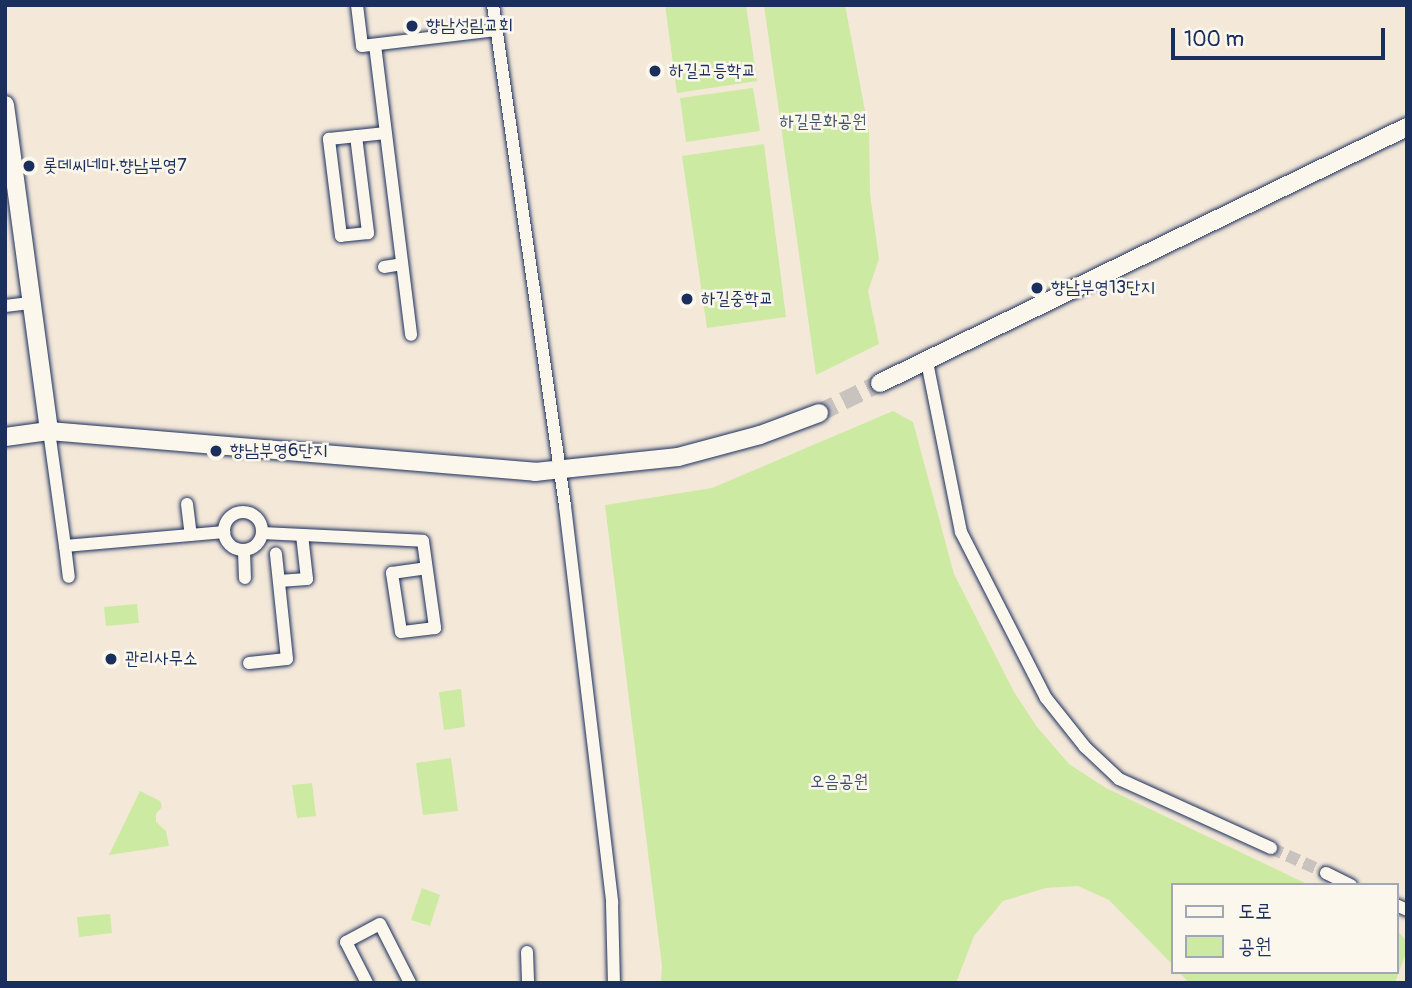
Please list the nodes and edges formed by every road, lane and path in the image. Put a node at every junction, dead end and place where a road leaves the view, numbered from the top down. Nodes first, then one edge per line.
1 (357, 5) edge
2 (493, 5) edge
3 (496, 30) junction
4 (375, 45) junction
5 (5, 105) edge
6 (1407, 127) edge
7 (386, 133) junction
8 (356, 136) junction
9 (402, 264) junction
10 (384, 267) dead end
11 (30, 303) junction
12 (5, 306) edge
13 (411, 335) dead end
14 (927, 362) junction
15 (880, 383) tunnel mouth
16 (819, 414) tunnel mouth
17 (49, 431) junction
18 (5, 437) edge
19 (558, 470) junction
20 (187, 504) dead end
21 (224, 532) junction
22 (262, 533) junction
23 (191, 535) junction
24 (302, 535) junction
25 (65, 546) junction
26 (244, 551) junction
27 (276, 554) dead end
28 (426, 568) junction
29 (69, 577) dead end
30 (245, 578) dead end
31 (279, 581) junction
32 (249, 663) dead end
33 (1271, 848) tunnel mouth
34 (1326, 873) tunnel mouth
35 (1348, 883) edge
36 (527, 952) dead end
37 (367, 983) edge
38 (410, 983) edge
39 (528, 983) edge
40 (614, 983) edge

1 - 4 street
2 - 3 street
3 - 4 street
3 - 19 street
4 - 7 street
5 - 11 street
6 - 14 street
7 - 8 street
7 - 9 street
8 - 8 street
9 - 10 street
9 - 13 street
11 - 12 street
11 - 17 street
14 - 15 street
14 - 33 street
16 - 19 street
17 - 18 street
17 - 19 street
17 - 25 street
19 - 40 street
20 - 23 street
21 - 22 street
21 - 23 street
21 - 26 street
22 - 24 street
22 - 26 street
23 - 25 street
24 - 28 street
24 - 31 street
25 - 29 street
26 - 30 street
27 - 31 street
28 - 28 street
31 - 32 street
34 - 35 street
36 - 39 street
37 - 38 street

